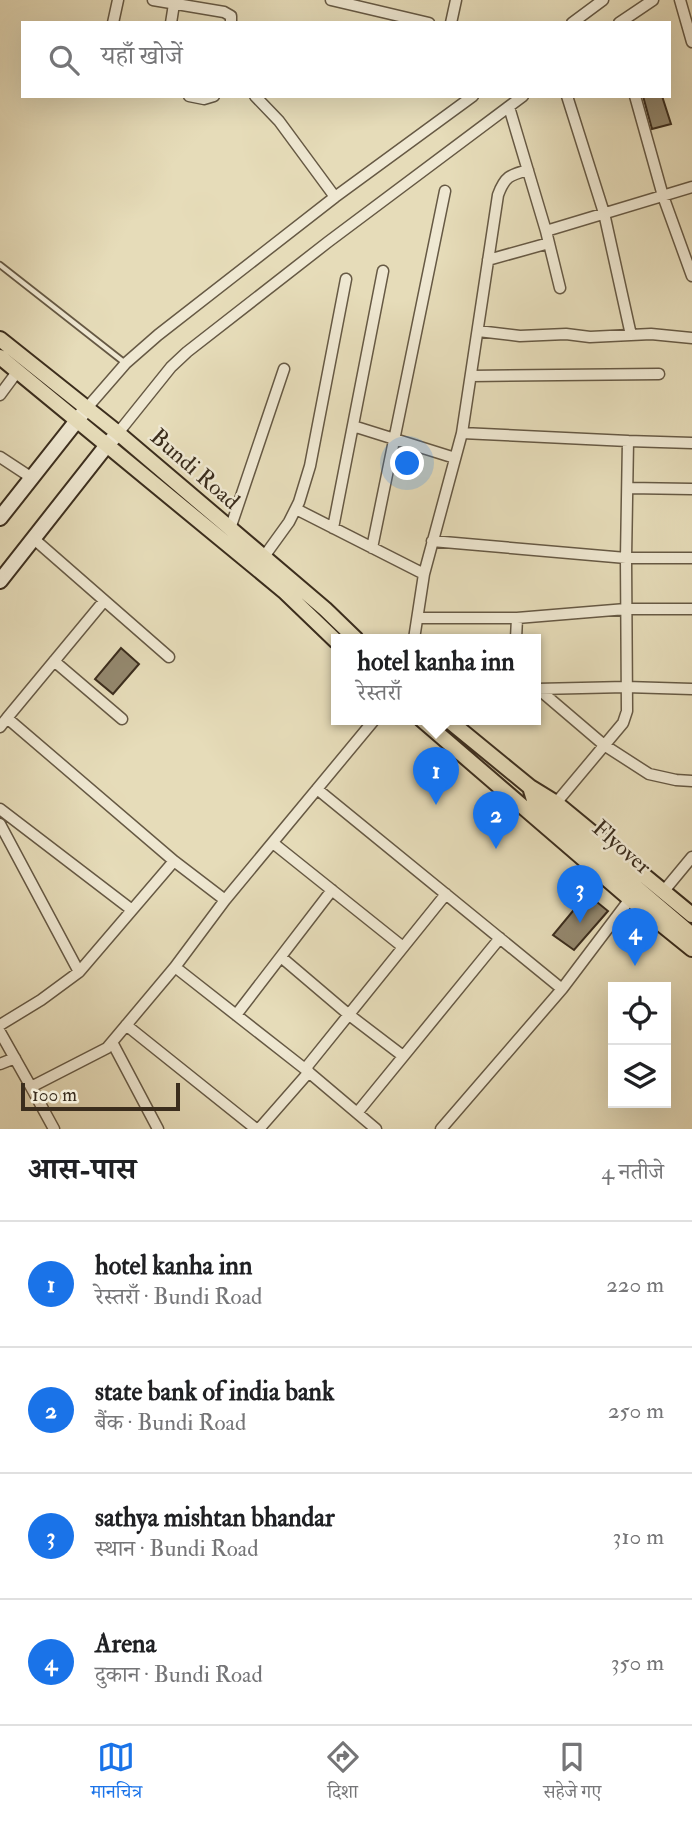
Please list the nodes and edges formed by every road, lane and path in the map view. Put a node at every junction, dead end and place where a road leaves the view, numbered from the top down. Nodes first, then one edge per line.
1 (118, 0) edge
2 (153, 0) edge
3 (331, 0) edge
4 (391, 0) edge
5 (456, 0) edge
6 (603, 0) edge
7 (653, 0) edge
8 (680, 0) edge
9 (174, 4) junction
10 (388, 13) junction
11 (113, 21) edge
12 (171, 21) edge
13 (231, 21) edge
14 (421, 21) edge
15 (451, 21) edge
16 (575, 21) edge
17 (622, 21) edge
18 (692, 42) edge
19 (257, 98) edge
20 (470, 98) edge
21 (520, 98) edge
22 (568, 98) edge
23 (636, 98) edge
24 (509, 107) junction
25 (528, 170) junction
26 (692, 187) edge
27 (445, 191) dead end
28 (663, 196) junction
29 (335, 197) junction
30 (604, 214) junction
31 (546, 230) junction
32 (549, 243) junction
33 (488, 260) junction
34 (0, 265) edge
35 (383, 271) dead end
36 (692, 276) edge
37 (346, 279) dead end
38 (560, 288) dead end
39 (478, 331) junction
40 (631, 335) junction
41 (692, 338) edge
42 (0, 339) edge
43 (0, 357) edge
44 (126, 363) junction
45 (284, 369) dead end
46 (17, 372) junction
47 (659, 374) dead end
48 (471, 376) junction
49 (0, 395) edge
50 (82, 414) junction
51 (353, 426) junction
52 (118, 433) junction
53 (462, 433) junction
54 (394, 438) junction
55 (628, 441) junction
56 (692, 443) edge
57 (107, 445) junction
58 (0, 457) edge
59 (455, 458) junction
60 (32, 478) junction
61 (628, 488) junction
62 (692, 489) edge
63 (296, 509) junction
64 (0, 518) edge
65 (333, 528) junction
66 (230, 529) junction
67 (34, 539) junction
68 (432, 541) junction
69 (372, 548) junction
70 (263, 558) junction
71 (626, 558) junction
72 (692, 558) edge
73 (424, 574) junction
74 (0, 581) edge
75 (104, 601) junction
76 (626, 609) junction
77 (692, 609) edge
78 (418, 618) junction
79 (517, 618) junction
80 (351, 634) edge
81 (415, 634) edge
82 (516, 634) edge
83 (331, 636) edge
84 (169, 657) dead end
85 (54, 661) junction
86 (626, 687) junction
87 (541, 688) edge
88 (692, 689) edge
89 (541, 692) edge
90 (122, 719) dead end
91 (4, 722) edge
92 (370, 725) edge
93 (428, 725) edge
94 (454, 725) edge
95 (604, 745) junction
96 (692, 781) edge
97 (317, 789) junction
98 (0, 809) edge
99 (553, 809) junction
100 (0, 824) edge
101 (272, 843) junction
102 (692, 856) edge
103 (174, 861) junction
104 (332, 890) junction
105 (663, 892) junction
106 (446, 894) junction
107 (630, 899) junction
108 (225, 900) junction
109 (132, 910) junction
110 (692, 915) edge
111 (692, 935) edge
112 (499, 938) junction
113 (402, 947) junction
114 (692, 949) edge
115 (281, 957) junction
116 (175, 967) junction
117 (79, 972) junction
118 (562, 989) junction
119 (348, 1014) junction
120 (236, 1015) junction
121 (0, 1025) edge
122 (127, 1025) junction
123 (0, 1032) edge
124 (112, 1042) junction
125 (403, 1056) junction
126 (15, 1058) junction
127 (0, 1064) edge
128 (307, 1070) junction
129 (31, 1087) junction
130 (357, 1113) junction
131 (54, 1129) edge
132 (158, 1129) edge
133 (258, 1129) edge
134 (376, 1129) edge
135 (442, 1129) edge

1 - 11 street
2 - 9 street
3 - 10 street
4 - 10 street
5 - 15 street
6 - 16 street
7 - 17 street
8 - 18 street
9 - 12 street
9 - 13 street
10 - 14 street
19 - 29 street
20 - 29 street
21 - 24 street
22 - 30 street
23 - 28 street
24 - 25 street
24 - 52 street
25 - 31 street
25 - 33 street
26 - 28 street
27 - 54 street
28 - 30 street
28 - 36 street
29 - 44 street
30 - 31 street
30 - 40 street
31 - 32 street
32 - 33 street
32 - 38 street
33 - 39 street
34 - 44 lane
35 - 51 street
37 - 63 street
39 - 40 street
39 - 48 street
40 - 41 street
42 - 50 main road, Bundi Road
43 - 46 main road, Bundi Road
44 - 50 street
45 - 66 street
46 - 49 street
46 - 50 main road, Bundi Road
47 - 48 street
48 - 53 street
50 - 52 main road, Bundi Road
50 - 57 main road, Bundi Road
50 - 60 street
51 - 54 street
51 - 65 street
52 - 57 street
52 - 66 main road, Bundi Road
53 - 55 street
53 - 59 street
54 - 59 street
54 - 69 street
55 - 56 street
55 - 61 street
57 - 67 street
57 - 83 main road, Bundi Road
58 - 60 street
59 - 68 street
60 - 64 street
61 - 62 street
61 - 71 street
63 - 65 street
63 - 70 street
65 - 69 street
66 - 70 main road, Bundi Road
67 - 74 street
67 - 75 street
68 - 71 street
68 - 73 street
69 - 73 street
70 - 80 main road, Bundi Road
71 - 72 street
71 - 76 street
73 - 78 street
75 - 84 street
75 - 85 street
76 - 77 street
76 - 79 street
76 - 86 street
78 - 79 street
78 - 81 street
79 - 82 street
85 - 90 street
85 - 91 street
86 - 87 street
86 - 88 street
86 - 95 street
89 - 95 street
91 - 103 street
92 - 97 street
93 - 107 main road
94 - 99 main road
95 - 96 street
95 - 99 street
97 - 101 street
97 - 106 street
98 - 109 street
99 - 105 main road
99 - 111 main road, Flyover
100 - 117 street
101 - 104 street
101 - 108 street
102 - 105 street
103 - 108 street
103 - 109 street
104 - 113 street
104 - 115 street
105 - 110 main road
106 - 112 street
106 - 113 street
107 - 114 main road
107 - 118 street
108 - 116 street
109 - 117 street
112 - 118 street
112 - 125 street
113 - 119 street
115 - 119 street
115 - 120 street
116 - 120 street
116 - 122 street
117 - 121 street
118 - 135 street
119 - 125 street
119 - 128 street
120 - 128 street
122 - 124 street
122 - 133 street
123 - 126 street
124 - 129 street
124 - 132 street
125 - 130 street
126 - 127 street
126 - 129 street
128 - 130 street
128 - 133 street
129 - 131 street
130 - 134 street

